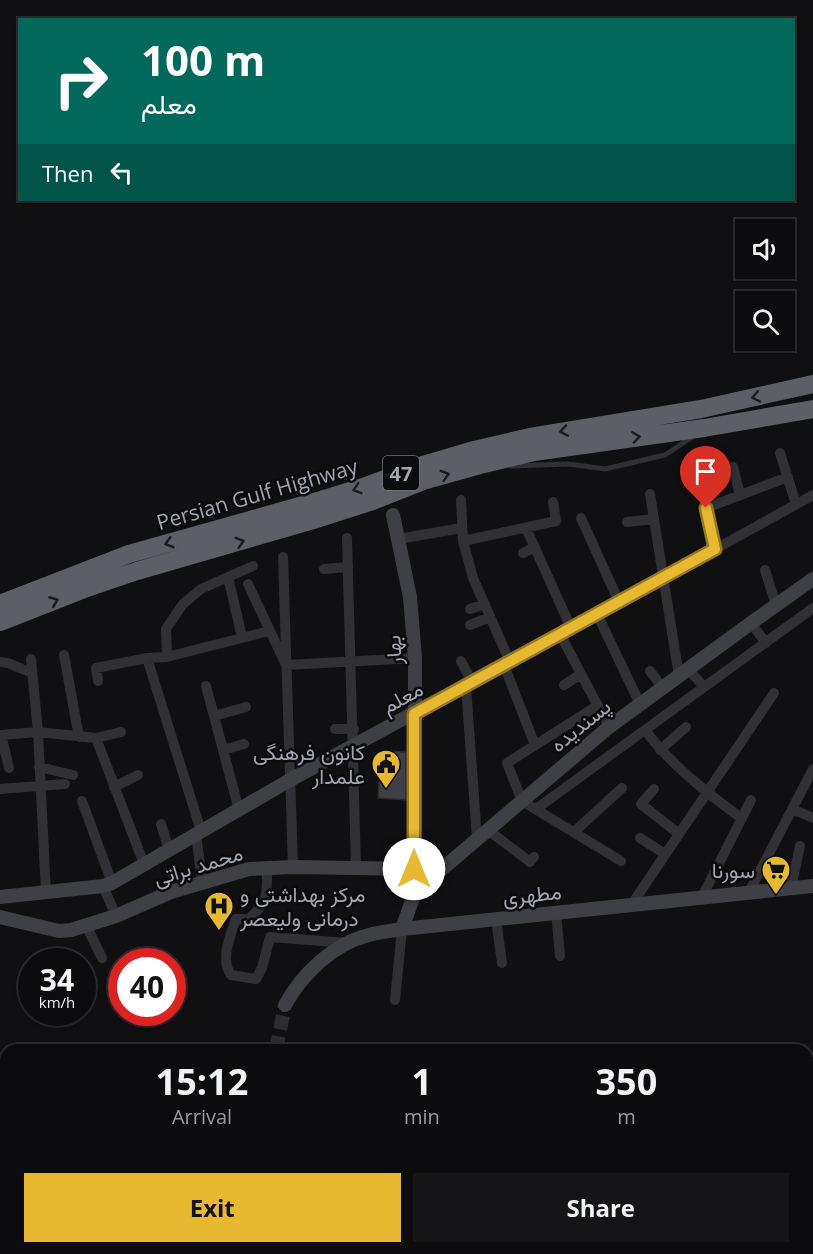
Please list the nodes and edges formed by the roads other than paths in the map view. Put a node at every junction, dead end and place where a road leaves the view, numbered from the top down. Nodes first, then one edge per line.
1 (813, 384) edge
2 (813, 409) edge
3 (705, 428) junction
4 (780, 453) dead end
5 (480, 465) junction
6 (733, 467) dead end
7 (698, 471) dead end
8 (788, 477) junction
9 (650, 494) dead end
10 (740, 495) junction
11 (813, 495) edge
12 (461, 501) dead end
13 (553, 502) dead end
14 (796, 504) junction
15 (706, 508) junction
16 (393, 515) dead end
17 (581, 518) dead end
18 (654, 519) junction
19 (627, 522) dead end
20 (462, 528) junction
21 (526, 528) junction
22 (347, 538) dead end
23 (398, 539) junction
24 (463, 541) junction
25 (535, 547) junction
26 (715, 549) junction
27 (523, 553) dead end
28 (283, 558) dead end
29 (253, 566) dead end
30 (348, 567) junction
31 (324, 569) dead end
32 (765, 570) dead end
33 (228, 577) junction
34 (663, 578) junction
35 (813, 579) edge
36 (248, 584) dead end
37 (619, 602) junction
38 (0, 604) edge
39 (485, 604) junction
40 (776, 605) junction
41 (470, 609) dead end
42 (597, 614) junction
43 (810, 615) edge
44 (490, 617) junction
45 (0, 622) edge
46 (751, 622) junction
47 (470, 625) dead end
48 (269, 631) junction
49 (566, 631) junction
50 (242, 637) junction
51 (766, 643) junction
52 (64, 655) dead end
53 (167, 657) junction
54 (147, 658) junction
55 (415, 658) junction
56 (31, 659) dead end
57 (461, 661) dead end
58 (0, 662) edge
59 (351, 662) junction
60 (507, 663) junction
61 (286, 665) junction
62 (650, 671) dead end
63 (683, 672) junction
64 (32, 673) junction
65 (581, 674) junction
66 (98, 681) dead end
67 (469, 684) junction
68 (564, 685) dead end
69 (206, 686) dead end
70 (704, 687) junction
71 (663, 688) junction
72 (774, 693) dead end
73 (640, 704) junction
74 (597, 706) junction
75 (246, 707) dead end
76 (414, 714) junction
77 (214, 716) junction
78 (686, 727) dead end
79 (609, 728) junction
80 (335, 729) dead end
81 (354, 729) junction
82 (645, 730) junction
83 (38, 732) junction
84 (121, 732) dead end
85 (1, 735) edge
86 (79, 737) junction
87 (96, 738) junction
88 (244, 744) dead end
89 (535, 745) junction
90 (354, 747) junction
91 (223, 750) junction
92 (660, 750) junction
93 (39, 767) junction
94 (9, 768) dead end
95 (813, 770) edge
96 (73, 775) dead end
97 (138, 775) dead end
98 (290, 780) junction
99 (65, 784) dead end
100 (39, 786) junction
101 (114, 787) junction
102 (622, 788) dead end
103 (0, 789) edge
104 (654, 789) dead end
105 (707, 793) junction
106 (751, 800) dead end
107 (82, 801) dead end
108 (522, 801) junction
109 (536, 809) junction
110 (792, 809) junction
111 (239, 810) junction
112 (741, 818) junction
113 (813, 818) edge
114 (161, 824) dead end
115 (488, 830) junction
116 (199, 832) junction
117 (574, 832) junction
118 (679, 834) junction
119 (640, 838) dead end
120 (477, 840) junction
121 (800, 846) dead end
122 (169, 850) junction
123 (665, 854) junction
124 (534, 857) dead end
125 (621, 861) dead end
126 (144, 864) junction
127 (293, 867) junction
128 (267, 868) junction
129 (357, 868) junction
130 (414, 869) junction
131 (202, 881) junction
132 (108, 884) junction
133 (813, 886) edge
134 (791, 888) junction
135 (749, 891) junction
136 (415, 892) junction
137 (46, 893) junction
138 (0, 897) edge
139 (702, 897) junction
140 (632, 904) junction
141 (556, 912) junction
142 (116, 916) junction
143 (0, 917) edge
144 (496, 919) junction
145 (86, 926) junction
146 (402, 929) junction
147 (349, 943) junction
148 (560, 956) dead end
149 (102, 958) dead end
150 (502, 963) dead end
151 (394, 1000) dead end
152 (285, 1005) tunnel mouth

1 -> 38 highway, Persian Gulf Highway / 47
2 - 3 highway, Persian Gulf Highway / 47
5 -> 3 highway, Persian Gulf Highway / 47
3 - 5 lane
4 - 8 street
45 -> 5 highway, Persian Gulf Highway / 47
6 - 10 street
7 - 15 street
8 - 10 street
8 - 14 street
9 - 18 street
10 - 15 street
11 - 14 street, معلم
12 - 20 street
13 - 21 street
14 - 26 street, معلم
15 - 26 street
16 - 23 street, بهار
17 - 37 street
18 - 19 street
18 - 34 street
20 - 23 street
20 - 24 street
21 - 24 street
21 - 25 street
22 - 30 street
23 - 55 street, بهار
24 - 39 street
25 - 27 street
25 - 49 street
26 - 34 street, معلم
28 - 61 street
29 - 33 street
30 - 31 street
30 - 59 street
32 - 40 street
33 - 50 street
33 - 53 street
34 - 37 street, معلم
34 - 63 street
35 - 40 street, پسندیده
36 - 48 street
37 - 42 street, معلم
39 - 41 street
39 - 44 street
40 - 46 street, پسندیده
42 - 49 street, معلم
42 - 73 street
43 - 51 street
44 - 47 street
44 - 60 street
46 - 51 street
46 - 63 street, پسندیده
48 - 50 street
48 - 61 street
49 - 60 street, معلم
49 - 65 street
50 - 53 street
51 - 70 street
52 - 86 street
53 - 54 street
54 - 66 street
54 - 116 street
55 - 59 street
55 - 76 street, بهار
56 - 64 street
57 - 67 street
58 - 64 street
59 - 61 street
59 - 81 street
60 - 67 street, معلم
60 - 89 street
61 - 98 street
62 - 71 street
63 - 70 street
63 - 71 street, پسندیده
64 - 83 street
65 - 68 street
65 - 74 street
67 - 76 street, معلم
67 - 120 street
69 - 77 street
70 - 82 street
71 - 73 street, پسندیده
72 - 105 street
73 - 79 street, پسندیده
74 - 79 street
74 - 89 street
75 - 77 street
76 - 90 street, معلم
76 - 130 street, بهار
77 - 91 street
78 - 92 street
79 - 108 street, پسندیده
80 - 81 street
81 - 90 street
82 - 92 street
82 - 109 street
83 - 85 street
83 - 86 street
83 - 93 street
84 - 87 street
85 - 94 street
86 - 87 street
87 - 101 street
88 - 91 street
89 - 108 street
90 - 98 street, معلم
90 - 129 street
91 - 111 street
92 - 105 street
93 - 96 street
93 - 100 street
95 - 110 street
97 - 101 street
98 - 111 street, معلم
98 - 127 street
99 - 100 street
100 - 103 street
100 - 137 street
101 - 126 street
102 - 117 street
104 - 118 street
105 - 112 street
105 - 118 street
106 - 112 street
107 - 132 street
108 - 109 street
108 - 115 street, پسندیده
109 - 117 street
110 - 113 street
110 - 135 street
111 - 116 street, معلم
112 - 139 street
114 - 122 street
115 - 120 street, پسندیده
115 - 124 street
116 - 122 street, معلم
116 - 131 street
117 - 125 street
118 - 123 street
119 - 123 street
120 - 136 street, پسندیده
121 - 134 street
122 - 126 street, معلم
123 - 140 street
126 - 132 street, معلم
127 - 128 street, محمد براتی
127 - 129 street, محمد براتی
128 - 131 street, محمد براتی
128 - 147 street
129 - 130 street, محمد براتی
130 - 136 street, بهار
131 - 142 street, محمد براتی
132 - 137 street, معلم
132 - 142 street
133 - 134 street, مطهری
134 - 135 street, مطهری
135 - 139 street, مطهری
136 - 146 street
137 - 138 street, معلم
139 - 140 street, مطهری
140 - 141 street, مطهری
141 - 144 street, مطهری
141 - 148 street
142 - 145 street, محمد براتی
143 - 145 street, محمد براتی
144 - 146 street, مطهری
144 - 150 street
145 - 149 street
146 - 147 street, مطهری
146 - 151 street
147 - 152 street, مطهری

